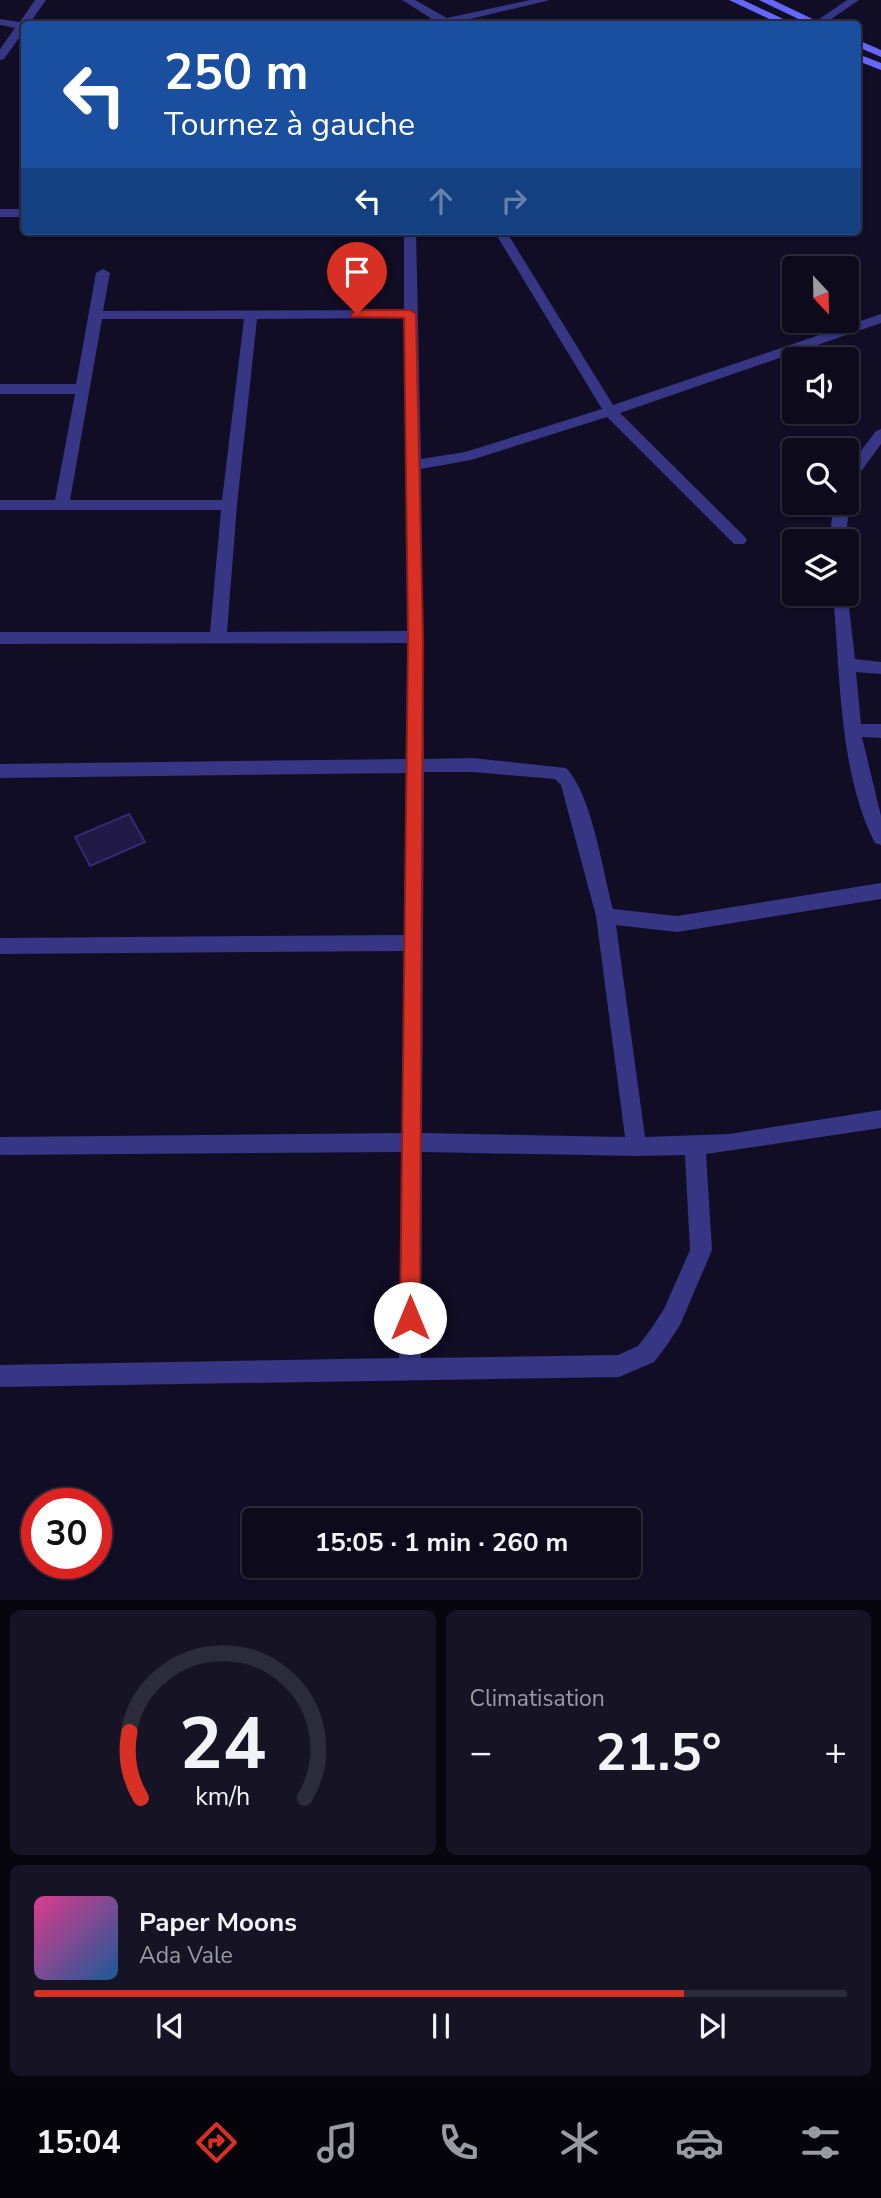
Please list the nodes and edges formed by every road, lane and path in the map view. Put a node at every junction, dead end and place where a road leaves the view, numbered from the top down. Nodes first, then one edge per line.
1 (41, 0) edge
2 (407, 0) edge
3 (545, 0) edge
4 (734, 0) edge
5 (764, 0) edge
6 (854, 0) edge
7 (26, 21) edge
8 (438, 21) edge
9 (450, 21) edge
10 (781, 21) edge
11 (810, 21) edge
12 (822, 21) edge
13 (0, 22) edge
14 (21, 26) edge
15 (21, 29) edge
16 (861, 44) edge
17 (881, 54) edge
18 (0, 57) edge
19 (861, 58) edge
20 (881, 68) edge
21 (0, 213) edge
22 (21, 213) edge
23 (411, 235) edge
24 (501, 235) edge
25 (103, 273) dead end
26 (95, 314) junction
27 (251, 314) junction
28 (410, 314) junction
29 (881, 318) edge
30 (0, 389) edge
31 (82, 389) junction
32 (610, 411) junction
33 (881, 434) edge
34 (876, 452) edge
35 (413, 465) junction
36 (859, 467) edge
37 (0, 505) edge
38 (62, 505) junction
39 (229, 505) junction
40 (739, 540) dead end
41 (842, 606) edge
42 (218, 637) junction
43 (0, 638) edge
44 (416, 638) junction
45 (849, 665) junction
46 (881, 668) edge
47 (853, 730) junction
48 (881, 731) edge
49 (415, 767) junction
50 (0, 771) edge
51 (881, 838) edge
52 (881, 891) edge
53 (605, 916) junction
54 (414, 943) junction
55 (0, 946) edge
56 (881, 1119) edge
57 (411, 1142) junction
58 (695, 1145) junction
59 (0, 1146) edge
60 (636, 1147) junction
61 (410, 1368) junction
62 (0, 1376) edge

1 - 7 street
2 - 8 street
3 - 9 street
4 - 10 main road
5 - 11 main road
6 - 12 street
13 - 14 street
15 - 18 street
16 - 17 main road
19 - 20 main road
21 - 22 street
23 - 28 street
24 - 32 street
25 - 26 street
26 - 27 street
26 - 31 street
27 - 28 street
27 - 39 street
28 - 35 street
29 - 32 street
30 - 31 street
31 - 38 street
32 - 35 street
32 - 40 street
33 - 34 street
34 - 36 street
35 - 44 street
37 - 38 street
38 - 39 street
39 - 42 street
41 - 45 street
42 - 43 street
42 - 44 street
44 - 49 street
45 - 46 street
45 - 47 street
47 - 48 street
47 - 51 street
49 - 50 street
49 - 53 street
49 - 54 street
52 - 53 street
53 - 60 street
54 - 55 street
54 - 57 street
56 - 58 street
57 - 59 street
57 - 60 street
57 - 61 street
58 - 60 street
58 - 61 street
61 - 62 street

